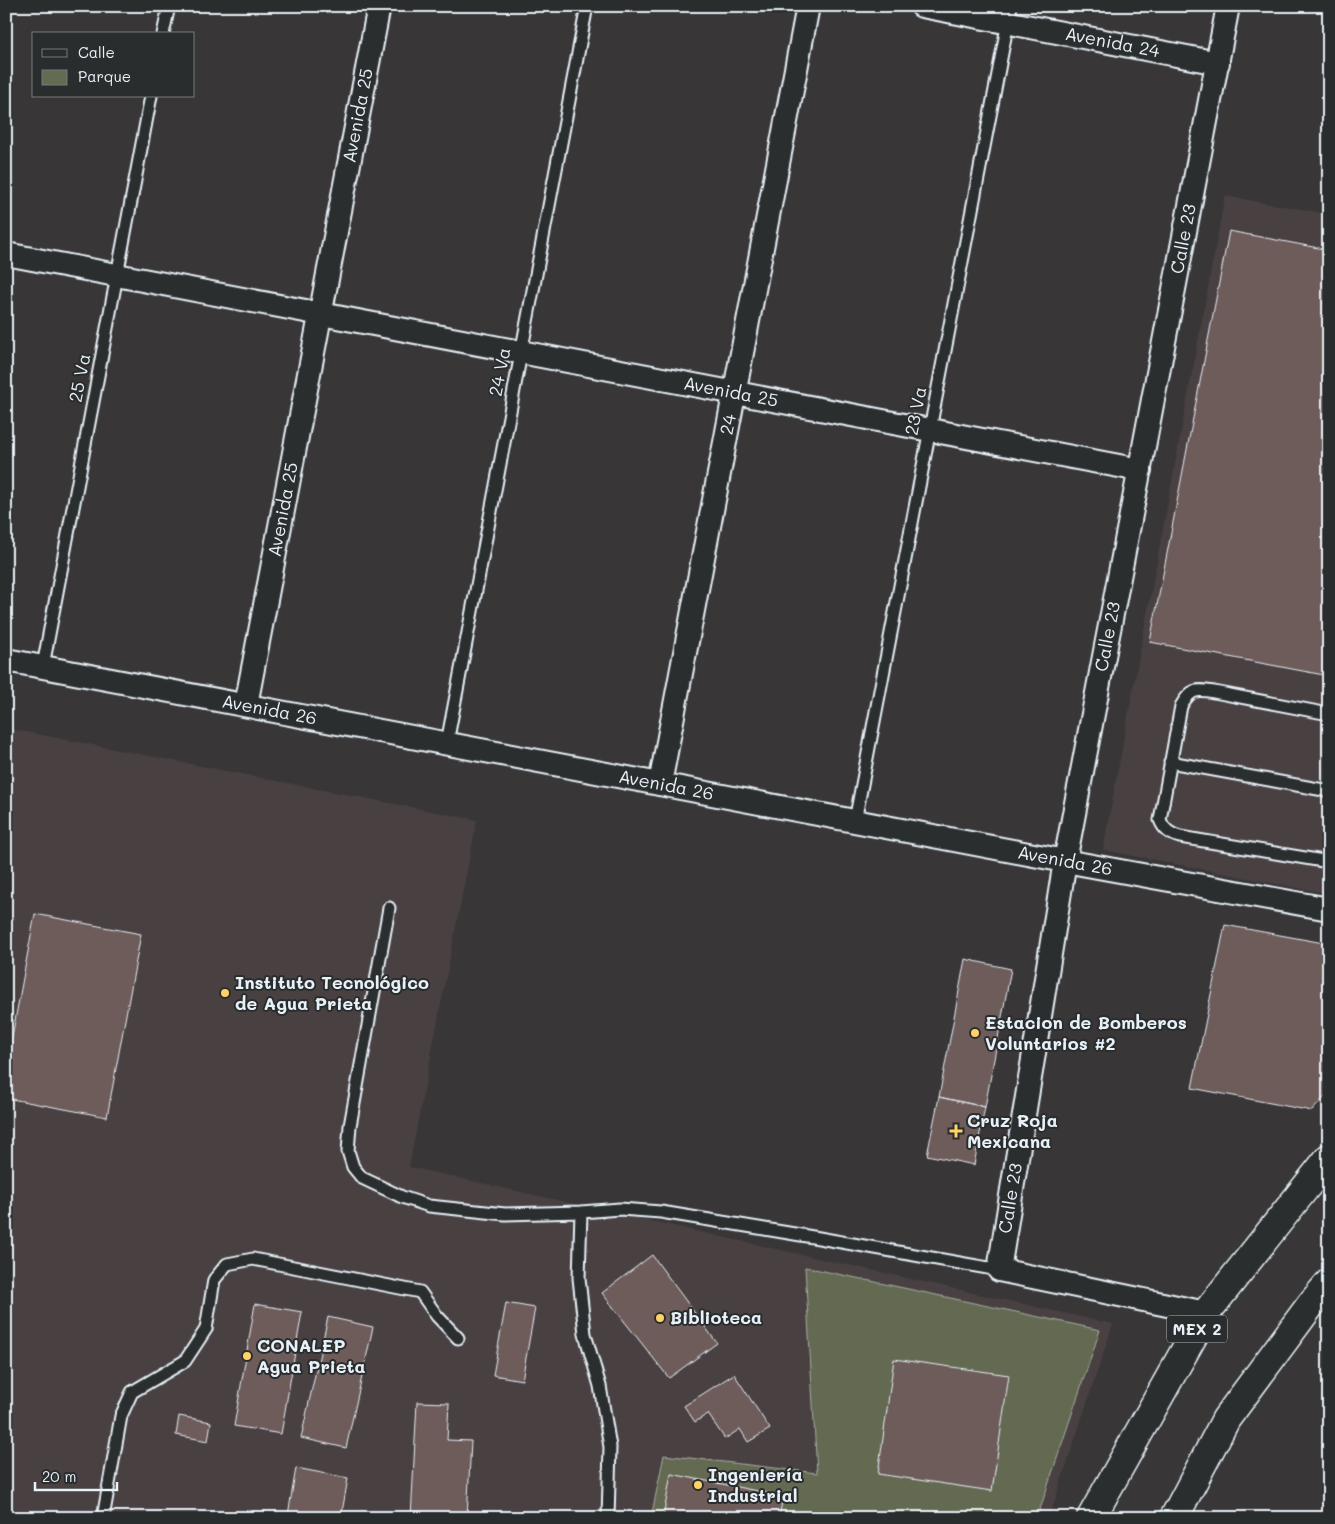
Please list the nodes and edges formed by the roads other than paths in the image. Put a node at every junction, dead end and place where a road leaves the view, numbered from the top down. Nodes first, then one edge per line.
1 (169, 6) edge
2 (379, 6) edge
3 (587, 6) edge
4 (808, 6) edge
5 (922, 6) edge
6 (1228, 6) edge
7 (1009, 14) edge
8 (163, 32) edge
9 (1218, 62) junction
10 (152, 98) edge
11 (6, 254) edge
12 (117, 275) junction
13 (320, 314) junction
14 (521, 352) junction
15 (734, 392) junction
16 (930, 430) junction
17 (1140, 470) junction
18 (6, 660) edge
19 (43, 666) junction
20 (246, 705) junction
21 (1329, 714) edge
22 (447, 743) junction
23 (1170, 762) junction
24 (660, 784) junction
25 (1329, 791) edge
26 (856, 821) junction
27 (1065, 861) junction
28 (1329, 862) edge
29 (389, 908) dead end
30 (1329, 909) edge
31 (1329, 1158) edge
32 (581, 1212) junction
33 (999, 1270) junction
34 (1329, 1283) edge
35 (1206, 1313) junction
36 (458, 1338) dead end
37 (103, 1518) edge
38 (608, 1518) edge
39 (1091, 1518) edge
40 (1174, 1518) edge

1 - 8 lane
2 - 13 street, Avenida 25
3 - 14 lane, 24 Va
4 - 15 street, 24
5 - 7 street, Avenida 24
6 - 9 street, Calle 23
7 - 9 street, Avenida 24
7 - 16 lane, 23 Va
9 - 17 street, Calle 23
10 - 12 lane, 25 Va
11 - 12 street, Avenida 25
12 - 13 street, Avenida 25
12 - 19 lane, 25 Va
13 - 14 street, Avenida 25
13 - 20 street, Avenida 25
14 - 15 street, Avenida 25
14 - 22 lane, 24 Va
15 - 16 street, Avenida 25
15 - 24 street, 24
16 - 17 street, Avenida 25
16 - 26 lane, 23 Va
17 - 27 street, Calle 23
18 - 19 street, Avenida 26
19 - 20 street, Avenida 26
20 - 22 street, Avenida 26
21 - 23 lane
22 - 24 street, Avenida 26
23 - 25 lane
23 - 28 lane
24 - 26 street, Avenida 26
26 - 27 street, Avenida 26
27 - 30 street, Avenida 26
27 - 33 street, Calle 23
29 - 32 lane
31 - 35 main road, MEX 2
32 - 33 lane
32 - 38 lane
33 - 35 street
34 - 40 main road
35 - 39 main road, MEX 2
36 - 37 lane

